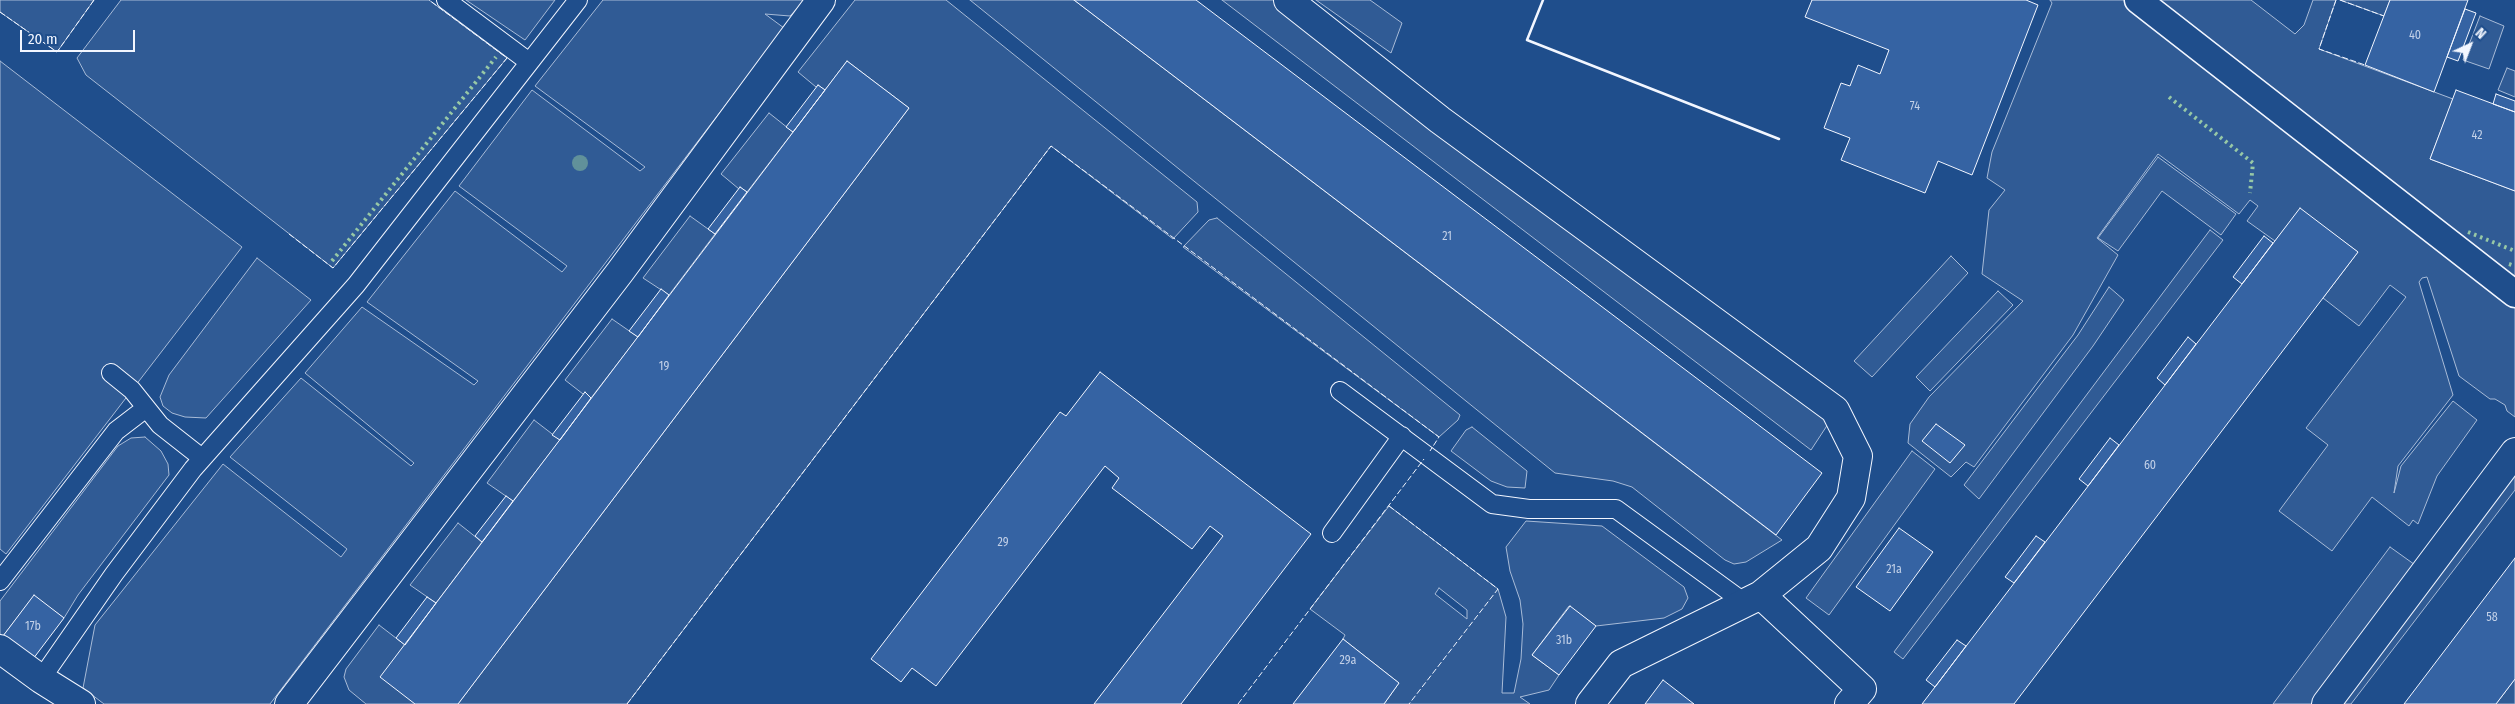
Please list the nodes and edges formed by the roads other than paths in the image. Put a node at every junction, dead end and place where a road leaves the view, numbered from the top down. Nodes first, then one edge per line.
1 (446, 0) edge
2 (578, 0) edge
3 (821, 0) edge
4 (1288, 0) edge
5 (2138, 0) edge
6 (529, 62) junction
7 (2515, 294) edge
8 (112, 373) dead end
9 (1340, 391) dead end
10 (146, 408) junction
11 (1402, 436) junction
12 (2515, 452) edge
13 (202, 458) junction
14 (1332, 532) dead end
15 (0, 581) edge
16 (1753, 599) junction
17 (0, 649) edge
18 (40, 680) junction
19 (81, 704) edge
20 (289, 704) edge
21 (1590, 704) edge
22 (1849, 704) edge
23 (2326, 704) edge

1 - 6 lane
2 - 6 lane
3 - 20 street
4 - 16 street
5 - 7 street
6 - 13 lane
8 - 10 lane
9 - 11 lane
10 - 13 lane
10 - 15 lane
11 - 14 lane
11 - 16 lane
12 - 23 street
13 - 18 lane
16 - 21 street
16 - 22 street
17 - 18 street
18 - 19 street

